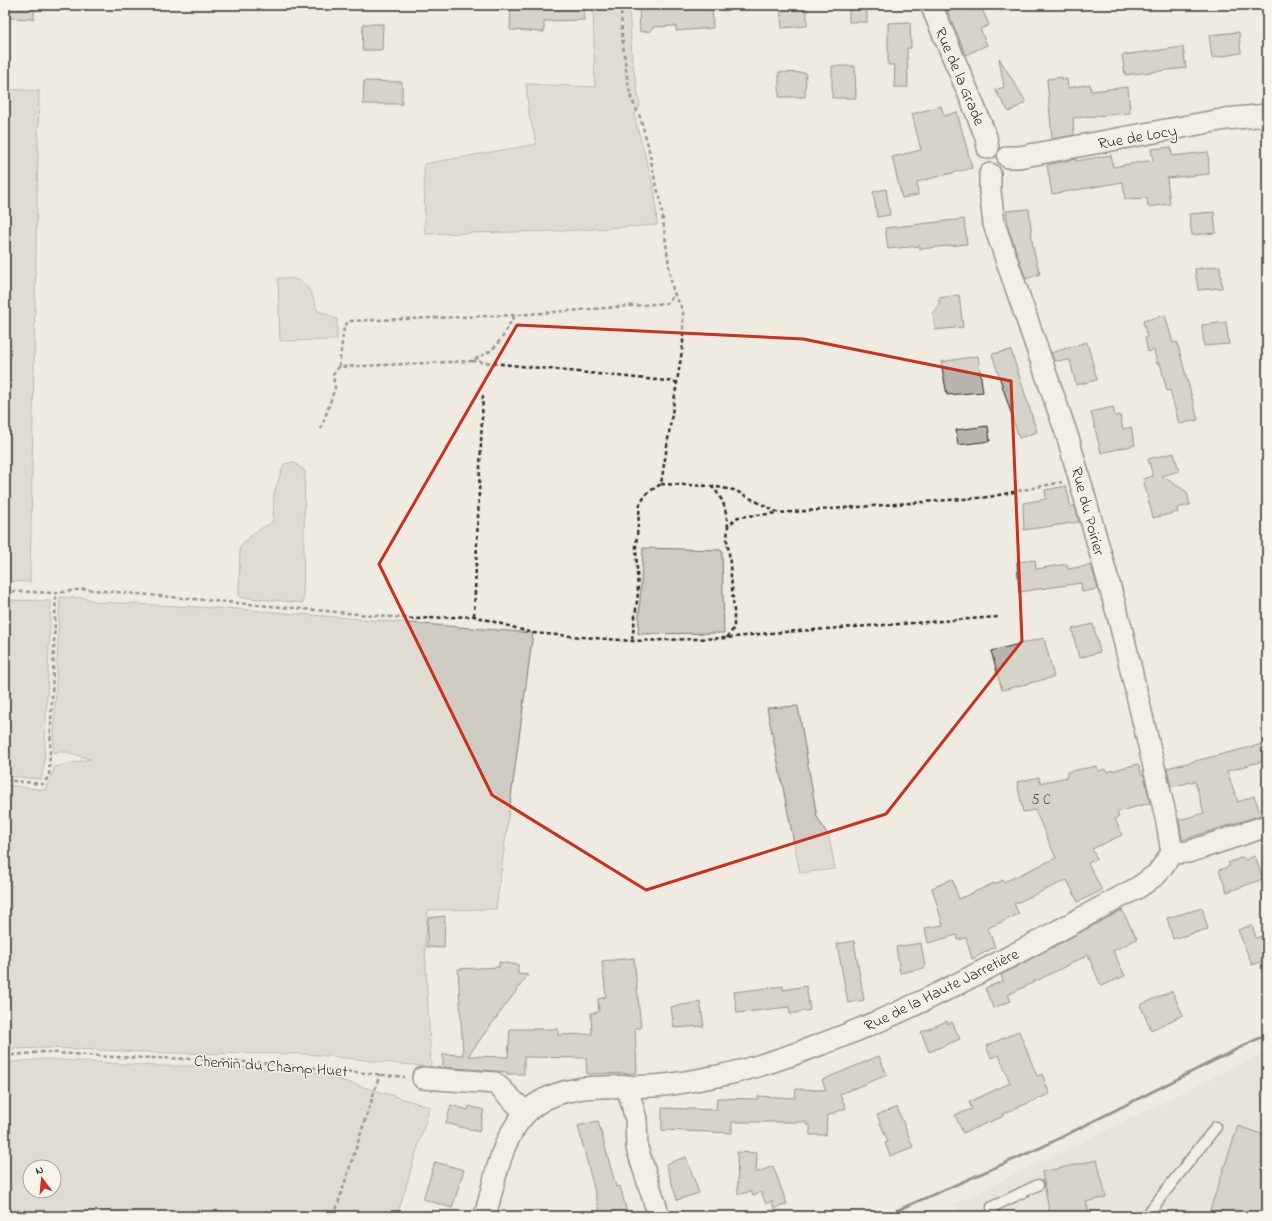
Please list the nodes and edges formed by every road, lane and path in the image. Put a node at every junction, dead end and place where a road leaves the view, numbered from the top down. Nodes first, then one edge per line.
1 (621, 5) edge
2 (931, 5) edge
3 (1267, 116) edge
4 (988, 148) junction
5 (1008, 157) junction
6 (990, 174) junction
7 (675, 294) junction
8 (517, 314) junction
9 (472, 361) junction
10 (338, 367) junction
11 (676, 382) junction
12 (483, 394) dead end
13 (320, 429) dead end
14 (1080, 479) junction
15 (660, 484) junction
16 (711, 486) junction
17 (779, 513) junction
18 (728, 526) junction
19 (5, 591) edge
20 (56, 593) junction
21 (474, 616) junction
22 (999, 618) dead end
23 (727, 638) junction
24 (632, 641) junction
25 (5, 780) edge
26 (1267, 826) edge
27 (1172, 853) junction
28 (5, 1056) edge
29 (380, 1074) junction
30 (423, 1078) joint
31 (627, 1086) junction
32 (526, 1113) junction
33 (1216, 1127) dead end
34 (1038, 1185) dead end
35 (334, 1216) edge
36 (484, 1216) edge
37 (659, 1216) edge
38 (993, 1216) edge
39 (1146, 1216) edge

1 - 7 path
2 - 4 street, Rue de la Grade
3 - 5 street, Rue de Locy
4 - 5 street
4 - 6 street
5 - 6 street
6 - 14 street, Rue du Poirier
7 - 8 path
7 - 11 path
8 - 9 path
8 - 10 path
9 - 10 path
9 - 11 path
10 - 13 path
11 - 15 path
12 - 21 path
14 - 17 path
14 - 27 street, Rue du Poirier
15 - 16 path
15 - 24 path
16 - 17 path
16 - 18 path
17 - 18 path
18 - 23 path
19 - 20 path
20 - 21 path
20 - 25 path
21 - 24 path
22 - 23 path
23 - 24 path
26 - 27 street
27 - 31 street, Rue de la Haute Jarretière
28 - 29 path, Chemin du Champ Huet
29 - 30 path, Chemin du Champ Huet
29 - 35 path
30 - 32 street
31 - 32 street, Rue de la Haute Jarretière
31 - 37 street
32 - 36 street, Rue de la Haute Jarretière
33 - 39 lane
34 - 38 lane

